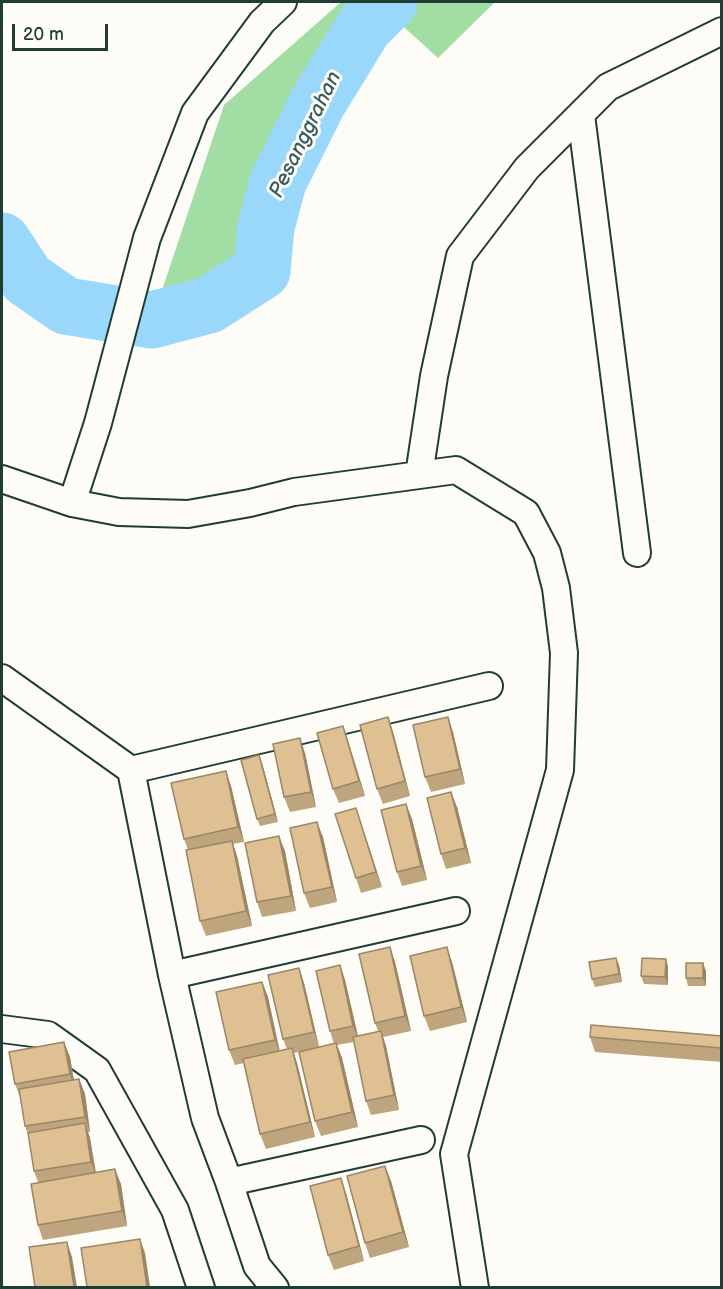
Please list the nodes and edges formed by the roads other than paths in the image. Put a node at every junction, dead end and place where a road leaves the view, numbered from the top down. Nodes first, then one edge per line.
1 (283, 2) edge
2 (722, 31) edge
3 (581, 115) junction
4 (418, 475) junction
5 (2, 479) edge
6 (72, 502) junction
7 (637, 553) dead end
8 (2, 678) edge
9 (489, 686) dead end
10 (131, 770) junction
11 (456, 911) dead end
12 (172, 975) junction
13 (2, 1029) edge
14 (421, 1140) dead end
15 (229, 1182) junction
16 (201, 1287) edge
17 (275, 1287) edge
18 (474, 1287) edge

1 - 6 street
2 - 3 street
3 - 4 street
3 - 7 street
4 - 6 street
4 - 18 street
5 - 6 street
8 - 10 street
9 - 10 street
10 - 12 street
11 - 12 street
12 - 15 street
13 - 16 street
14 - 15 street
15 - 17 street

